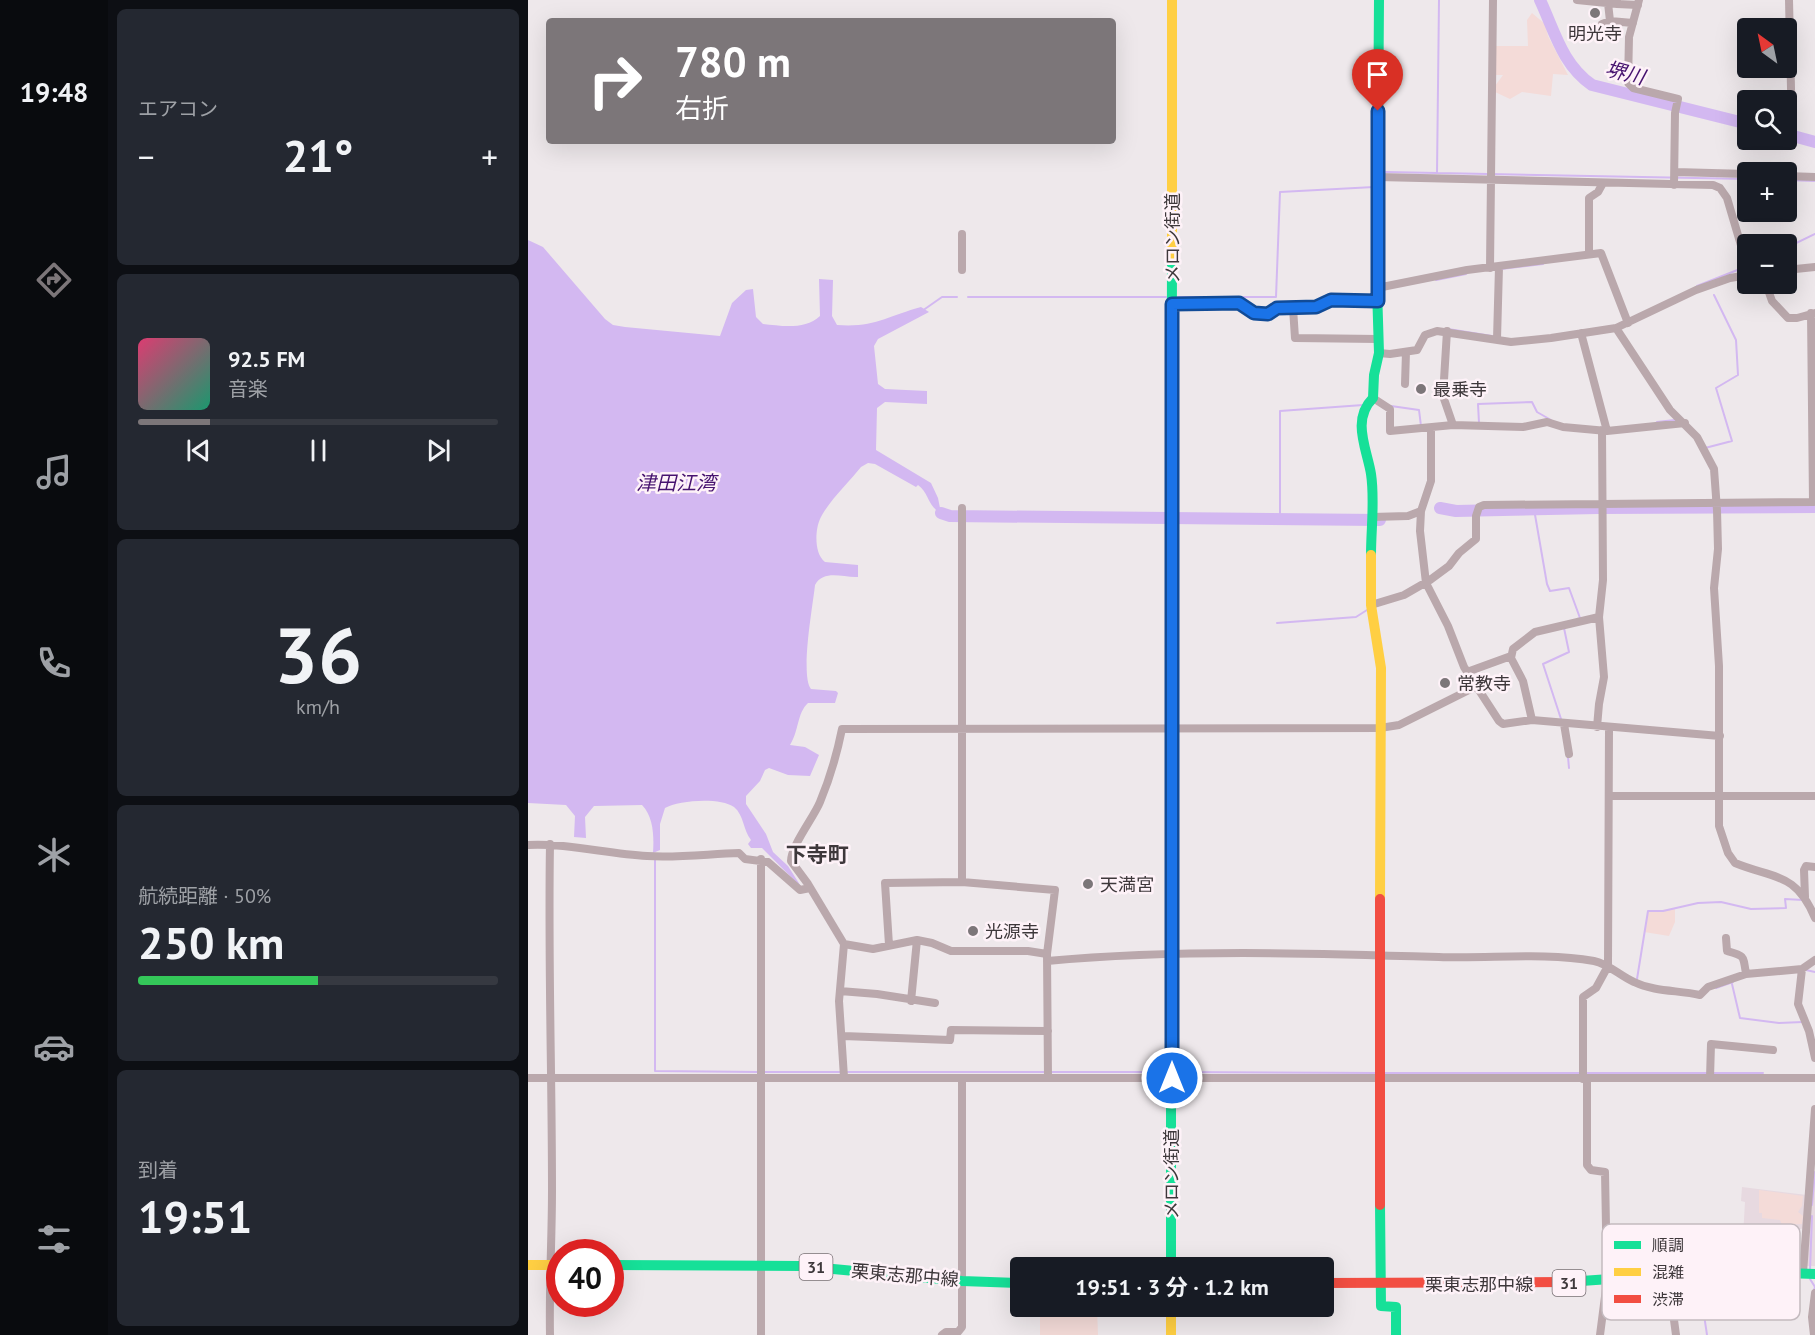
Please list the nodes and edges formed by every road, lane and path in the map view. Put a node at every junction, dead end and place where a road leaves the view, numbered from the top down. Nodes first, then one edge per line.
1 (1172, 0) edge
2 (1379, 0) edge
3 (1493, 0) edge
4 (1583, 0) edge
5 (1789, 0) edge
6 (1614, 2) edge
7 (1639, 2) edge
8 (1633, 23) junction
9 (1791, 90) edge
10 (1737, 175) edge
11 (1797, 176) edge
12 (1378, 177) junction
13 (1815, 177) edge
14 (1674, 178) junction
15 (1491, 181) junction
16 (1603, 183) junction
17 (962, 234) dead end
18 (1738, 234) edge
19 (1589, 253) junction
20 (1494, 267) junction
21 (1815, 267) edge
22 (1797, 269) edge
23 (962, 270) dead end
24 (1737, 277) edge
25 (1377, 288) junction
26 (1770, 294) edge
27 (1378, 301) junction
28 (1172, 304) junction
29 (1293, 308) junction
30 (1813, 313) edge
31 (1628, 323) junction
32 (1616, 328) junction
33 (1447, 331) junction
34 (1581, 333) junction
35 (1378, 339) junction
36 (1497, 339) junction
37 (1406, 352) junction
38 (1379, 353) junction
39 (1405, 384) dead end
40 (1373, 399) junction
41 (1685, 423) junction
42 (1453, 425) junction
43 (1431, 428) junction
44 (1605, 430) junction
45 (1717, 505) junction
46 (1603, 506) junction
47 (962, 508) dead end
48 (1422, 511) junction
49 (1372, 519) junction
50 (1426, 582) junction
51 (1371, 605) junction
52 (1599, 616) junction
53 (1511, 656) junction
54 (1467, 672) junction
55 (1475, 687) junction
56 (1532, 720) junction
57 (1564, 724) junction
58 (1598, 727) junction
59 (962, 728) junction
60 (1380, 728) junction
61 (1609, 728) junction
62 (1172, 729) junction
63 (1720, 736) junction
64 (1569, 754) dead end
65 (1609, 796) junction
66 (1719, 796) junction
67 (1815, 796) edge
68 (550, 844) junction
69 (528, 845) edge
70 (761, 859) junction
71 (1815, 867) edge
72 (962, 882) junction
73 (810, 888) junction
74 (1805, 899) junction
75 (1815, 918) edge
76 (1726, 938) dead end
77 (917, 940) junction
78 (844, 944) junction
79 (889, 945) junction
80 (1379, 954) junction
81 (1172, 955) junction
82 (1047, 957) junction
83 (1814, 964) edge
84 (1608, 966) junction
85 (1802, 969) junction
86 (1746, 974) junction
87 (840, 991) junction
88 (911, 1001) junction
89 (935, 1003) dead end
90 (1048, 1031) junction
91 (843, 1036) junction
92 (1773, 1050) dead end
93 (1815, 1058) edge
94 (844, 1073) junction
95 (1048, 1073) junction
96 (762, 1074) junction
97 (1172, 1074) junction
98 (1380, 1075) junction
99 (1710, 1075) junction
100 (1584, 1076) junction
101 (528, 1078) edge
102 (550, 1078) junction
103 (962, 1078) junction
104 (1815, 1078) edge
105 (1815, 1109) edge
106 (1606, 1224) edge
107 (553, 1239) edge
108 (1171, 1257) edge
109 (528, 1265) edge
110 (546, 1265) edge
111 (624, 1265) edge
112 (760, 1266) junction
113 (1800, 1273) edge
114 (1803, 1273) junction
115 (1815, 1274) edge
116 (962, 1281) junction
117 (1602, 1281) edge
118 (1010, 1283) edge
119 (1334, 1283) edge
120 (1381, 1283) junction
121 (1815, 1293) edge
122 (551, 1317) edge
123 (1171, 1317) edge
124 (1602, 1320) edge
125 (1674, 1320) edge
126 (550, 1335) edge
127 (761, 1335) edge
128 (942, 1335) edge
129 (1171, 1335) edge
130 (1396, 1335) edge
131 (1600, 1335) edge
132 (1676, 1335) edge
133 (1814, 1335) edge

1 - 28 street, メロン街道
2 - 12 street
3 - 15 street
4 - 6 street
5 - 9 street
6 - 7 street
6 - 8 street
7 - 8 street
8 - 14 street
10 - 14 street
11 - 13 street
12 - 15 street
12 - 25 street
14 - 16 street
14 - 18 street
15 - 16 street
15 - 20 street
16 - 19 street
17 - 23 street
19 - 20 street
19 - 31 street
20 - 25 street
20 - 36 street
21 - 22 street
24 - 31 street
25 - 27 street
26 - 30 street
27 - 29 street
27 - 35 street
28 - 29 street
28 - 62 street, メロン街道
29 - 35 street
30 - 45 street
31 - 32 street
32 - 34 street
32 - 41 street
33 - 36 street
33 - 37 street
33 - 42 street
34 - 36 street
34 - 44 street
35 - 38 street
37 - 38 street
37 - 39 street
38 - 40 street
40 - 43 street
40 - 49 street
41 - 44 street
41 - 45 street
42 - 43 street
42 - 44 street
43 - 48 street
44 - 46 street
45 - 46 street
45 - 63 street
46 - 50 street
46 - 52 street
47 - 59 street
48 - 49 street
48 - 50 street
49 - 51 street
50 - 51 street
50 - 54 street
51 - 60 street
52 - 53 street
52 - 58 street
53 - 54 street
53 - 56 street
54 - 55 street
55 - 56 street
55 - 60 street
56 - 57 street
57 - 58 street
57 - 64 street
58 - 61 street
59 - 62 street
59 - 72 street
59 - 73 street
60 - 62 street
60 - 80 street
61 - 63 street
61 - 65 street
62 - 81 street, メロン街道
63 - 66 street
65 - 66 street
65 - 84 street
66 - 67 street
66 - 74 street
68 - 69 street
68 - 70 street
68 - 102 street
70 - 73 street
70 - 96 street
71 - 74 street
72 - 79 street
72 - 82 street
73 - 78 street
74 - 75 street
76 - 86 street
77 - 79 street
77 - 82 street
77 - 88 street
78 - 79 street
78 - 87 street
80 - 81 street
80 - 84 street
80 - 98 street
81 - 82 street
81 - 97 street, メロン街道
82 - 90 street
83 - 85 street
84 - 86 street
84 - 100 street
85 - 86 street
85 - 93 street
87 - 88 street
87 - 91 street
88 - 89 street
90 - 91 street
90 - 95 street
91 - 94 street
92 - 99 street
94 - 96 street
94 - 103 street
95 - 97 street
95 - 103 street
96 - 102 street
96 - 112 street
97 - 98 street
97 - 108 street, メロン街道
98 - 100 street
98 - 120 street
99 - 100 street
99 - 104 street
100 - 106 street
101 - 102 street
102 - 107 street
103 - 116 street
105 - 114 street
109 - 110 street
111 - 112 street, 栗東志那中線 / 31
112 - 116 street, 栗東志那中線 / 31
112 - 127 street
113 - 114 street, 栗東志那中線 / 31
114 - 115 street, 栗東志那中線 / 31
116 - 118 street, 栗東志那中線 / 31
116 - 128 street
117 - 120 street, 栗東志那中線 / 31
119 - 120 street, 栗東志那中線 / 31
120 - 130 street
121 - 133 street
122 - 126 street
123 - 129 street
124 - 131 street
125 - 132 street

